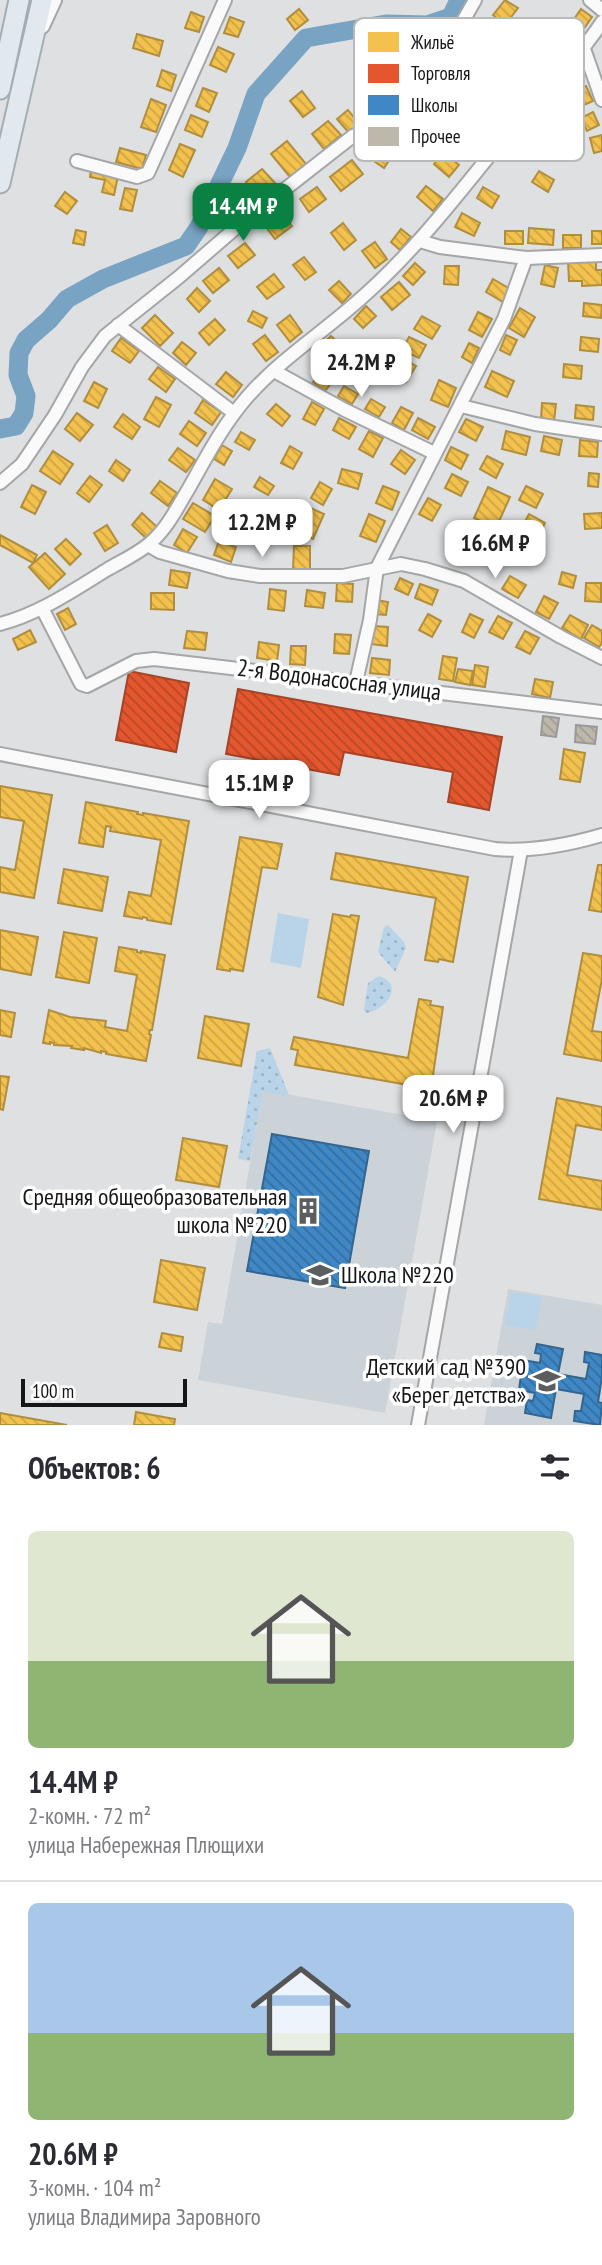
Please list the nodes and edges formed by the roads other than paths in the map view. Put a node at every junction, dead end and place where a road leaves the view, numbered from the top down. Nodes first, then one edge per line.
1 (19, 0) edge
2 (42, 0) edge
3 (54, 0) edge
4 (225, 0) edge
5 (475, 0) edge
6 (590, 0) edge
7 (602, 10) edge
8 (465, 18) edge
9 (602, 22) edge
10 (584, 49) joint
11 (30, 53) junction
12 (0, 89) edge
13 (602, 100) edge
14 (354, 136) edge
15 (77, 161) dead end
16 (486, 161) edge
17 (0, 183) edge
18 (421, 241) junction
19 (602, 255) edge
20 (526, 257) junction
21 (118, 325) junction
22 (274, 371) junction
23 (461, 406) junction
24 (234, 413) junction
25 (602, 434) edge
26 (434, 453) junction
27 (0, 483) edge
28 (148, 545) junction
29 (377, 568) junction
30 (42, 608) junction
31 (0, 624) edge
32 (602, 658) edge
33 (356, 682) junction
34 (602, 712) edge
35 (0, 754) edge
36 (602, 835) edge
37 (586, 840) junction
38 (602, 847) edge
39 (521, 850) junction
40 (418, 1425) edge

1 - 12 highway
2 - 11 highway
3 - 11 street
4 - 15 street
5 - 8 street
6 - 7 street
9 - 10 street
10 - 13 street
11 - 17 highway
14 - 21 street
16 - 18 street
18 - 20 street
18 - 22 street
19 - 20 street
20 - 23 street
21 - 24 street
21 - 27 street
22 - 24 street
22 - 26 street
23 - 25 street
23 - 26 street
24 - 28 street
26 - 29 street
28 - 29 street
28 - 30 street
29 - 32 street
29 - 33 street
30 - 31 street
30 - 33 street, 2-я Водонасосная улица
33 - 34 street, 2-я Водонасосная улица
35 - 39 street
36 - 37 street
37 - 38 street
37 - 39 street
39 - 40 street

